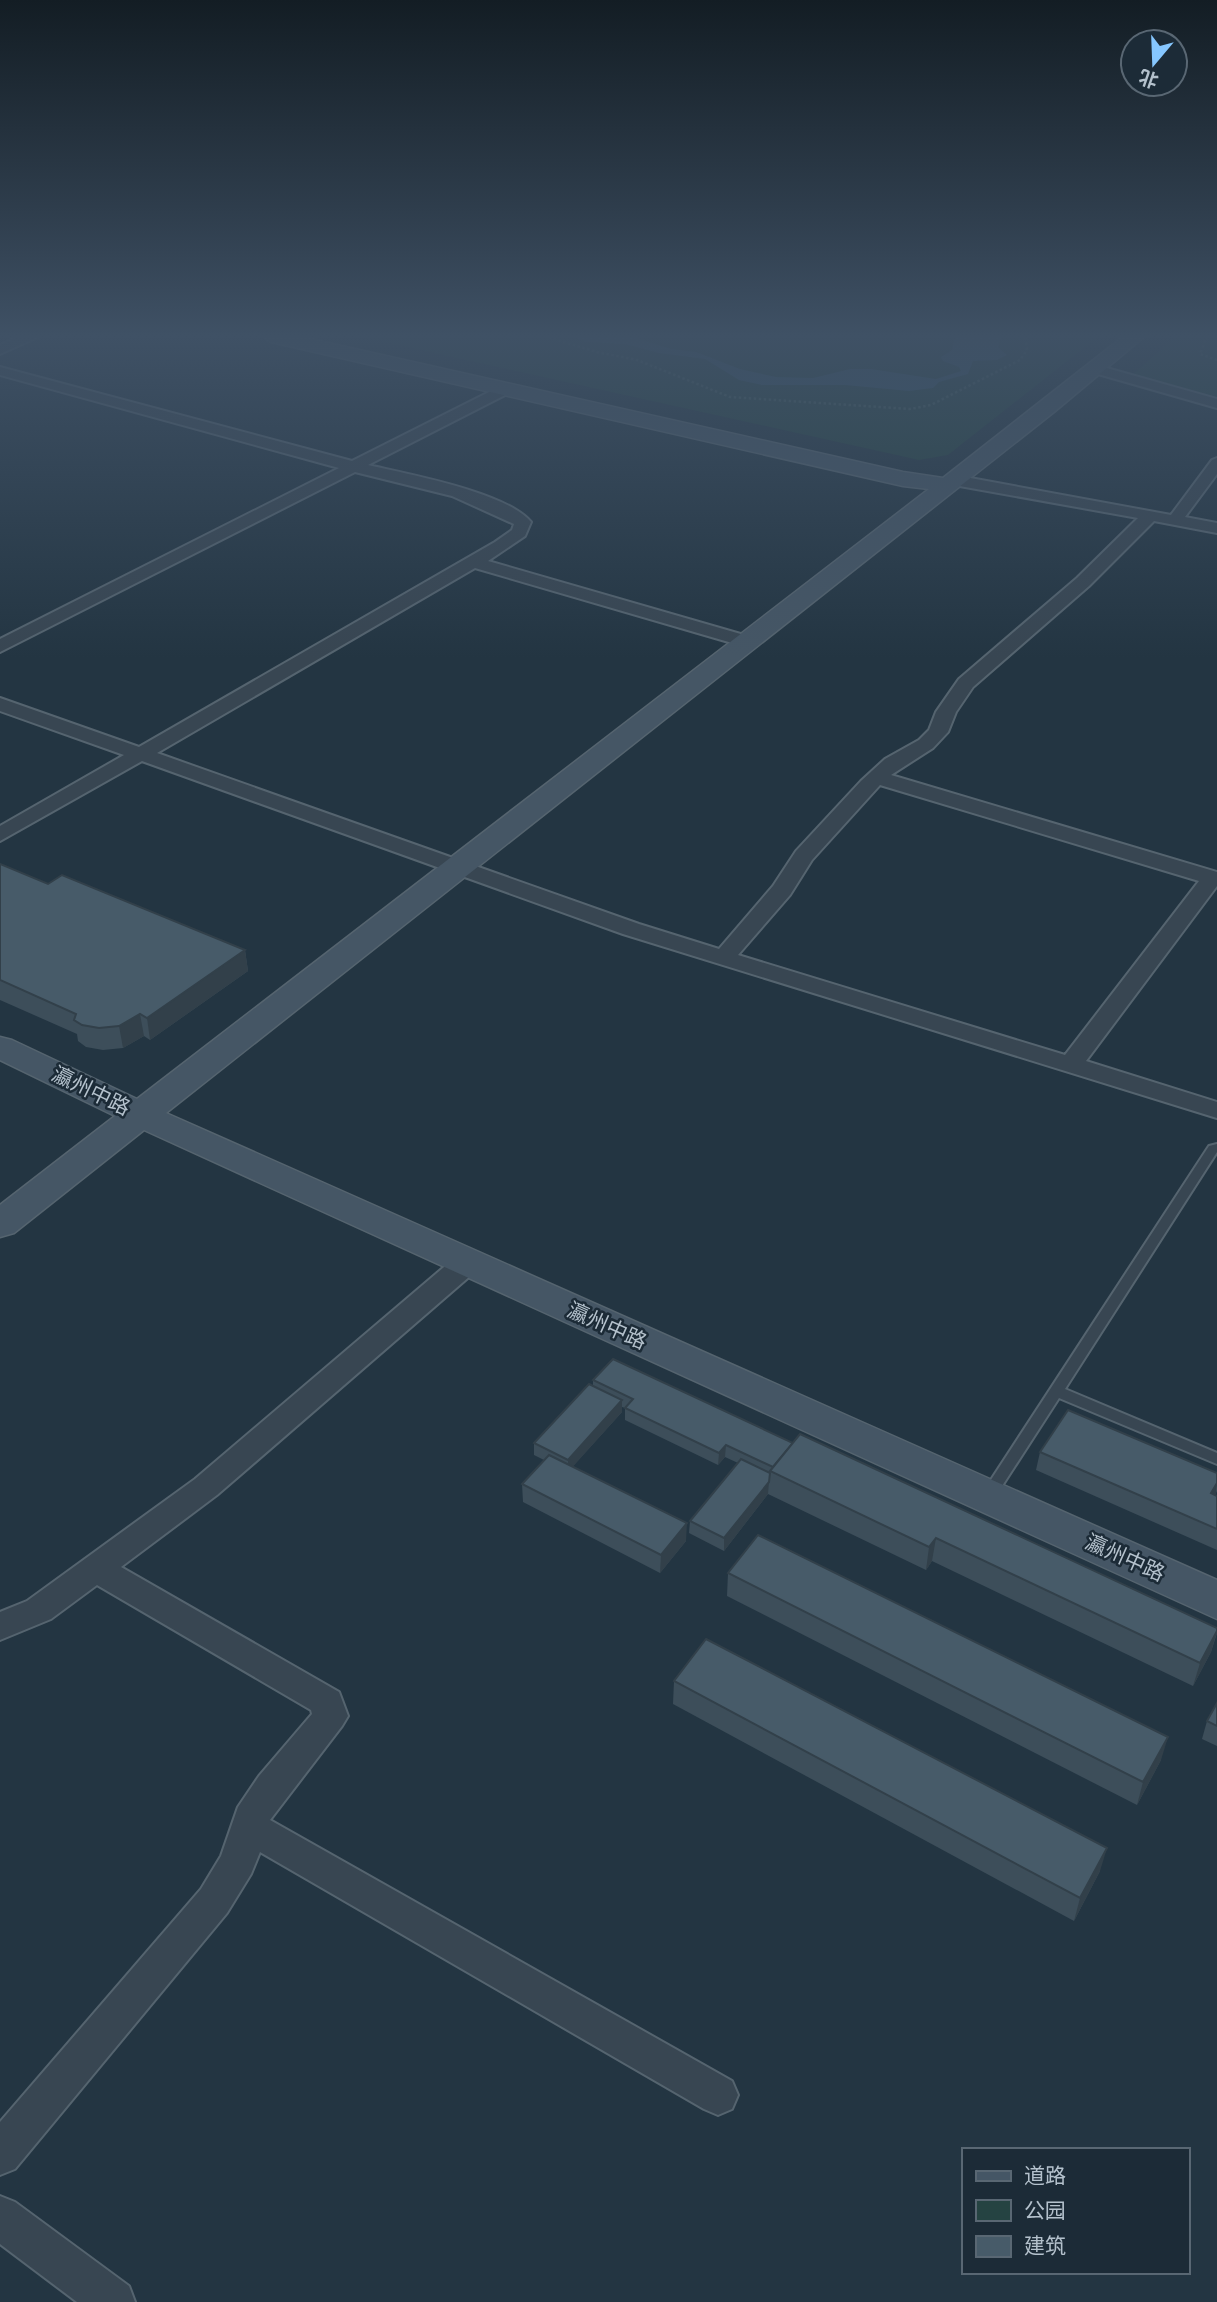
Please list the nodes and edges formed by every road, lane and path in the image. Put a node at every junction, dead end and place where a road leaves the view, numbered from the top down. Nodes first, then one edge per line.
1 (270, 443) edge
2 (399, 443) edge
3 (746, 443) edge
4 (785, 443) edge
5 (1001, 443) edge
6 (1217, 463) edge
7 (353, 467) junction
8 (951, 483) junction
9 (1150, 516) junction
10 (1175, 520) junction
11 (1217, 528) edge
12 (474, 562) junction
13 (745, 641) junction
14 (0, 646) edge
15 (0, 704) edge
16 (141, 754) junction
17 (876, 777) junction
18 (0, 835) edge
19 (458, 867) junction
20 (1214, 878) edge
21 (723, 958) junction
22 (0, 1047) edge
23 (1070, 1065) junction
24 (1217, 1110) edge
25 (141, 1115) junction
26 (1217, 1148) edge
27 (0, 1224) edge
28 (467, 1263) junction
29 (1057, 1391) junction
30 (1217, 1459) edge
31 (988, 1497) junction
32 (97, 1569) junction
33 (1217, 1600) edge
34 (0, 1626) edge
35 (249, 1827) junction
36 (718, 2095) dead end
37 (0, 2154) edge
38 (0, 2217) edge
39 (113, 2302) edge

1 - 7 street
2 - 7 street
3 - 8 street
4 - 8 street
5 - 8 street
6 - 10 street
7 - 12 street
7 - 14 street
8 - 9 street
8 - 13 street
9 - 10 street
9 - 17 street
10 - 11 street
12 - 13 street
12 - 16 street
13 - 19 street
15 - 16 street
16 - 18 street
16 - 19 street
17 - 20 street
17 - 21 street
19 - 21 street
19 - 25 street
20 - 23 street
21 - 23 street
22 - 25 street, 瀛州中路
23 - 24 street
25 - 27 street
25 - 28 street, 瀛州中路
26 - 29 lane
28 - 31 street, 瀛州中路
28 - 32 street
29 - 30 lane
29 - 31 lane
31 - 33 street, 瀛州中路
32 - 34 street
32 - 35 street
35 - 36 street
35 - 37 street
38 - 39 street

